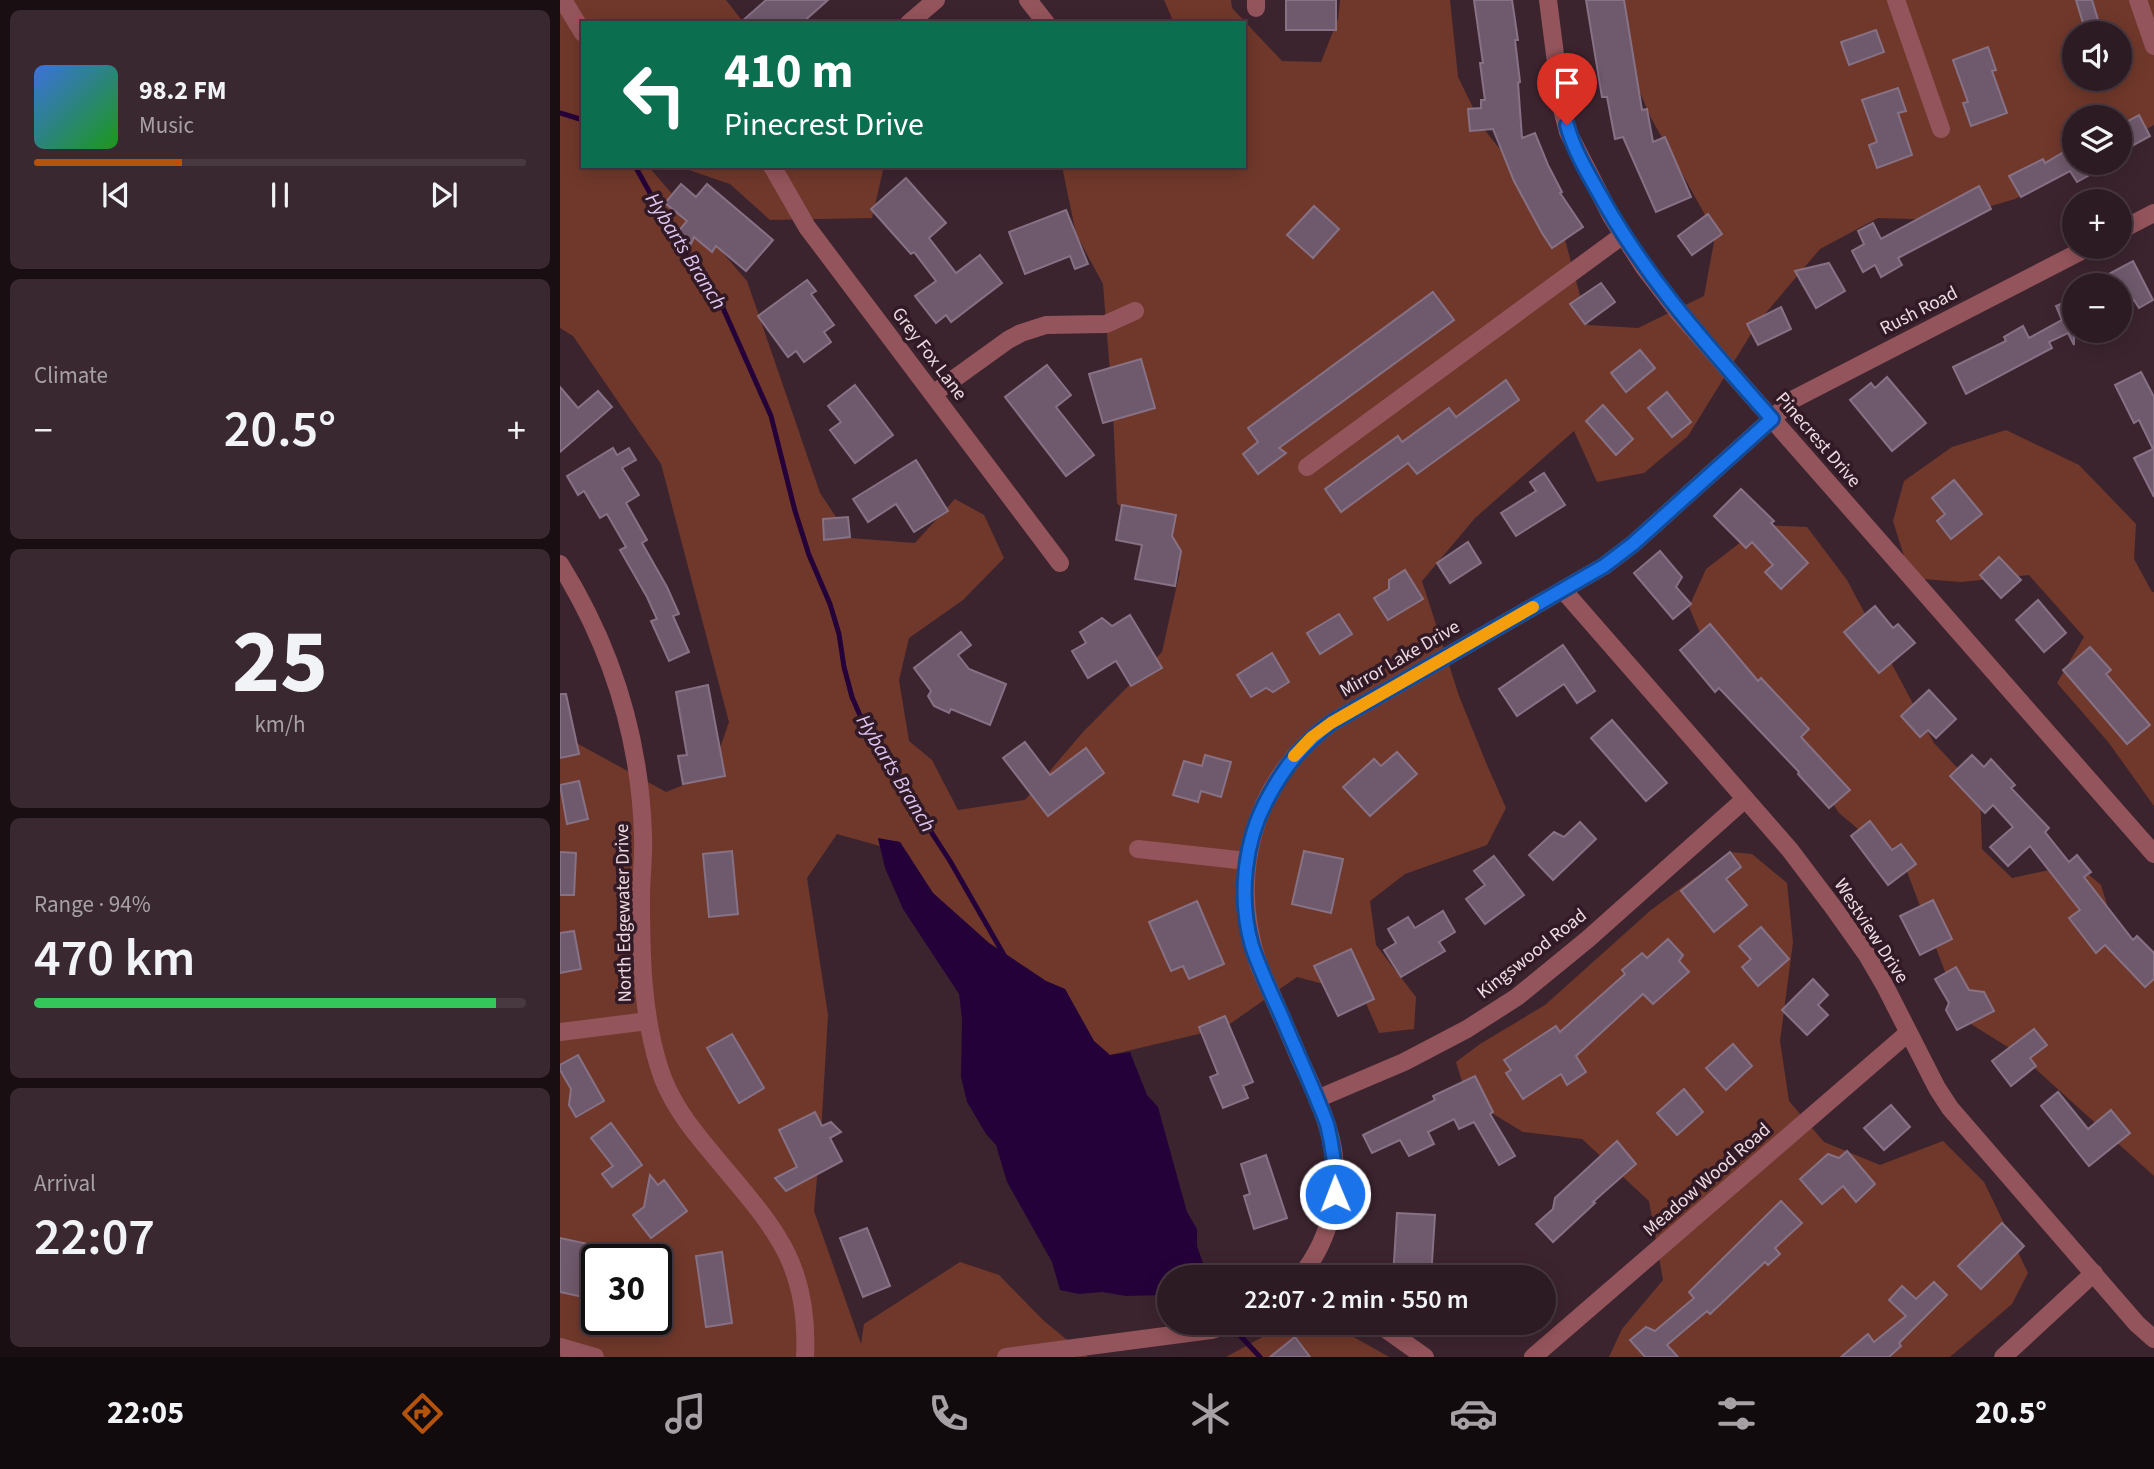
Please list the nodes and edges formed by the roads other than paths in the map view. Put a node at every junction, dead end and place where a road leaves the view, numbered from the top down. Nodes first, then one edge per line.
1 (563, 0) edge
2 (936, 0) edge
3 (1028, 0) edge
4 (1548, 0) edge
5 (1896, 0) edge
6 (2138, 0) edge
7 (911, 21) edge
8 (1044, 21) edge
9 (581, 30) edge
10 (2154, 47) edge
11 (1941, 129) dead end
12 (773, 168) edge
13 (2153, 216) edge
14 (2132, 225) edge
15 (1623, 235) junction
16 (2067, 259) edge
17 (1135, 311) dead end
18 (933, 394) junction
19 (1772, 419) junction
20 (1307, 467) dead end
21 (1060, 563) dead end
22 (560, 564) edge
23 (1563, 590) junction
24 (1745, 799) junction
25 (1138, 849) dead end
26 (2154, 854) edge
27 (1247, 861) junction
28 (648, 1021) junction
29 (560, 1032) edge
30 (1908, 1033) junction
31 (1318, 1100) junction
32 (1311, 1265) edge
33 (2094, 1273) junction
34 (1172, 1335) edge
35 (1394, 1335) edge
36 (2154, 1339) edge
37 (560, 1347) edge
38 (594, 1357) edge
39 (805, 1357) edge
40 (1006, 1357) edge
41 (1425, 1357) edge
42 (1533, 1357) edge
43 (2003, 1357) edge

1 - 9 street
2 - 7 street
3 - 8 street
4 - 15 street, Pinecrest Drive
5 - 11 street
6 - 10 street
12 - 18 street, Grey Fox Lane
13 - 14 street
15 - 19 street, Pinecrest Drive
15 - 20 street
16 - 19 street, Rush Road
17 - 18 street
18 - 21 street, Grey Fox Lane
19 - 23 street, Mirror Lake Drive
19 - 26 street, Pinecrest Drive
22 - 28 street, North Edgewater Drive
23 - 24 street, Westview Drive
23 - 27 street, Mirror Lake Drive
24 - 30 street, Westview Drive
24 - 31 street, Kingswood Road
25 - 27 street
27 - 31 street, Mirror Lake Drive
28 - 29 street
28 - 39 street, North Edgewater Drive
30 - 33 street, Westview Drive
30 - 42 street, Meadow Wood Road
31 - 32 street, Mirror Lake Drive
33 - 36 street, Westview Drive
33 - 43 street
34 - 40 street
35 - 41 street
37 - 38 street

